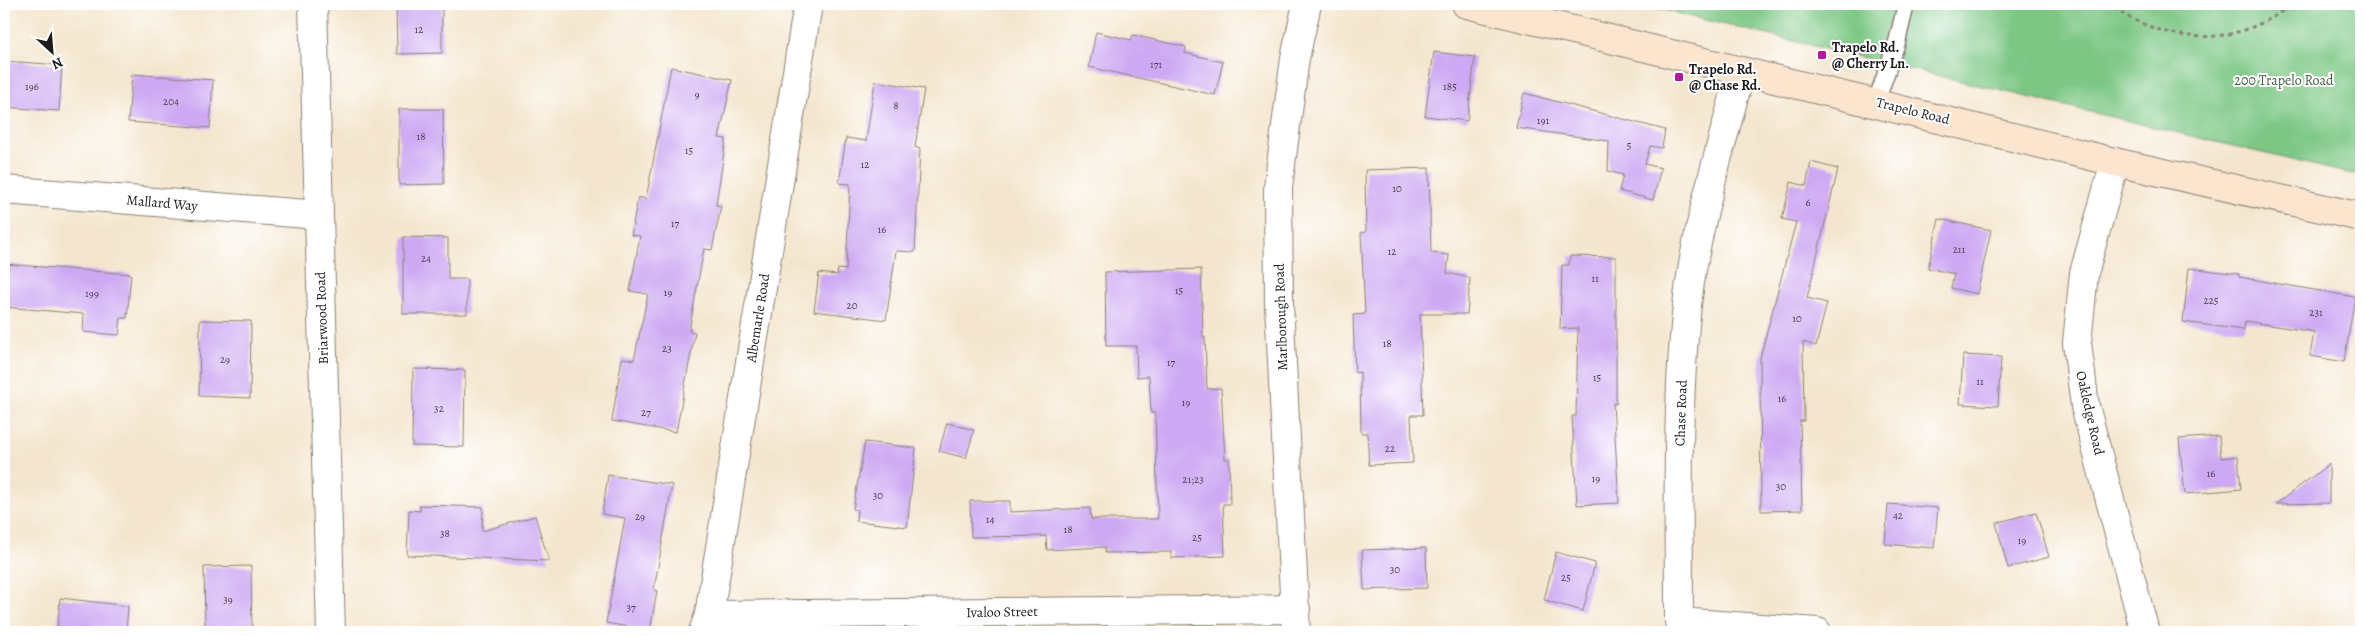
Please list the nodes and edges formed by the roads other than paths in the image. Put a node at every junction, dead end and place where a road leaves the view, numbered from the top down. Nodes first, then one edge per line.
1 (313, 4) edge
2 (808, 4) edge
3 (1307, 4) edge
4 (1466, 4) edge
5 (1906, 4) edge
6 (1741, 71) junction
7 (1876, 102) junction
8 (2114, 162) junction
9 (4, 190) edge
10 (320, 215) junction
11 (2361, 217) edge
12 (1296, 620) edge
13 (941, 622) edge
14 (706, 624) edge
15 (331, 632) edge
16 (1817, 632) edge
17 (2145, 632) edge

1 - 10 street, Briarwood Road
2 - 14 street, Albemarle Road
3 - 12 street, Marlborough Road
4 - 6 main road, Trapelo Road
5 - 7 lane
6 - 7 main road, Trapelo Road
6 - 16 street, Chase Road
7 - 8 main road, Trapelo Road
8 - 11 main road, Trapelo Road
8 - 17 street, Oakledge Road
9 - 10 street, Mallard Way
10 - 15 street, Briarwood Road
12 - 13 street, Ivaloo Street
13 - 14 street, Ivaloo Street

